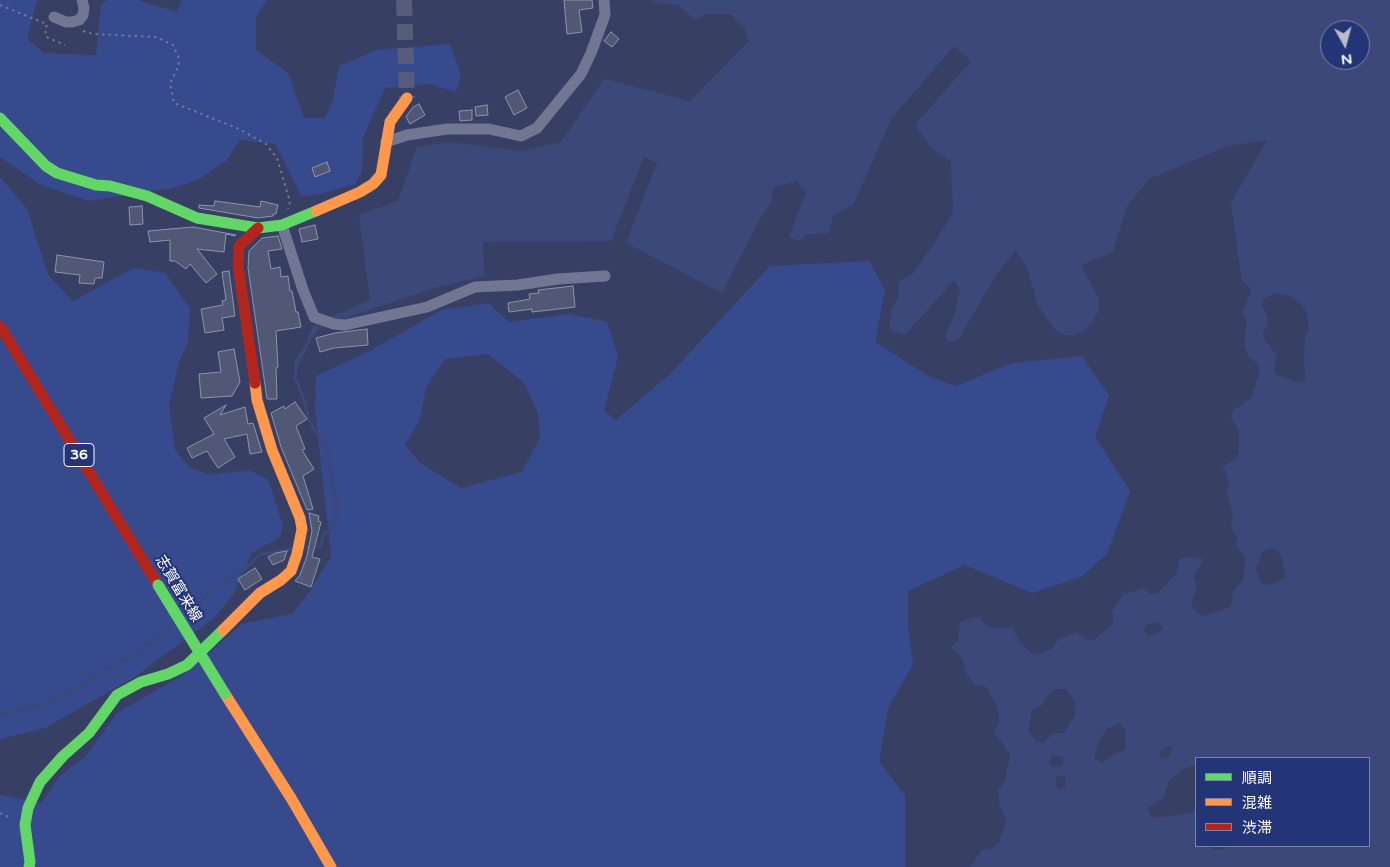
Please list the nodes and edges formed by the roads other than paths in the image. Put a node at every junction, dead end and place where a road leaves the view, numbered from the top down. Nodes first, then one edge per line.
1 (82, 0) edge
2 (604, 0) edge
3 (51, 22) road end
4 (407, 98) tunnel mouth
5 (0, 118) edge
6 (386, 142) junction
7 (282, 225) junction
8 (258, 228) junction
9 (605, 276) dead end
10 (0, 326) edge
11 (29, 867) edge
12 (331, 867) edge

1 - 3 street
2 - 6 street
4 - 6 street
5 - 8 street
6 - 7 street
7 - 8 street
7 - 9 street
8 - 11 street
10 - 12 street, 志賀富来線 / 36, bridge

